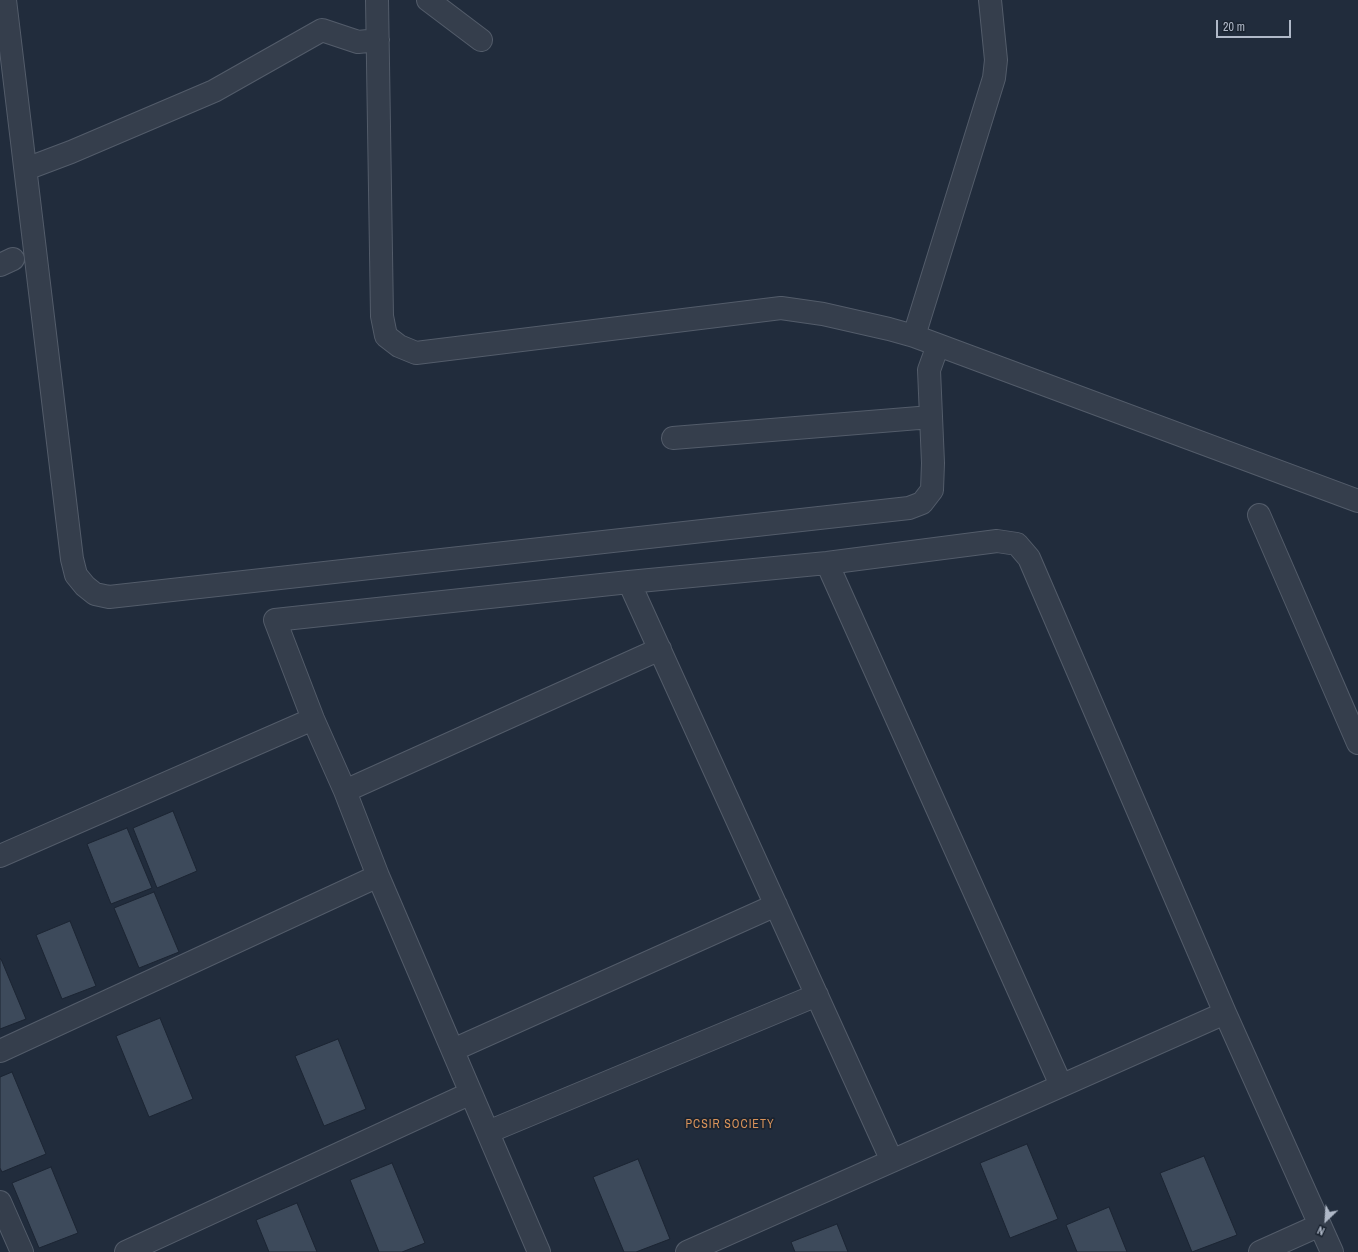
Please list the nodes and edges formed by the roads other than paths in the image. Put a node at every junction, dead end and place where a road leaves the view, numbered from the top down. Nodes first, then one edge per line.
1 (5, 0) edge
2 (377, 0) edge
3 (428, 0) edge
4 (990, 0) edge
5 (378, 40) junction
6 (481, 40) dead end
7 (26, 169) junction
8 (914, 336) junction
9 (938, 345) junction
10 (931, 417) junction
11 (673, 438) dead end
12 (1358, 501) edge
13 (1259, 515) dead end
14 (827, 563) junction
15 (629, 582) junction
16 (660, 649) junction
17 (313, 719) junction
18 (1358, 743) edge
19 (346, 791) junction
20 (0, 856) edge
21 (378, 876) junction
22 (776, 904) junction
23 (817, 995) junction
24 (1225, 1013) junction
25 (452, 1050) junction
26 (0, 1051) edge
27 (1061, 1085) junction
28 (471, 1093) junction
29 (488, 1132) junction
30 (892, 1161) junction
31 (0, 1202) edge
32 (1320, 1225) junction
33 (22, 1252) edge
34 (126, 1252) edge
35 (540, 1252) edge
36 (687, 1252) edge
37 (1260, 1252) edge
38 (1332, 1252) edge

1 - 7 street
2 - 5 street
3 - 6 street
4 - 8 street
5 - 7 street
5 - 8 street
7 - 10 street
8 - 9 street
9 - 10 street
9 - 12 street
10 - 11 street
13 - 18 street
14 - 15 street
14 - 24 street
14 - 27 street
15 - 16 street
15 - 17 street
16 - 19 street
16 - 22 street
17 - 19 street
17 - 20 street
19 - 21 street
21 - 25 street
21 - 26 street
22 - 23 street
22 - 25 street
23 - 29 street
23 - 30 street
24 - 27 street
24 - 32 street
25 - 28 street
27 - 30 street
28 - 29 street
28 - 34 street
29 - 35 street
30 - 36 street
31 - 33 street
32 - 37 street
32 - 38 street

